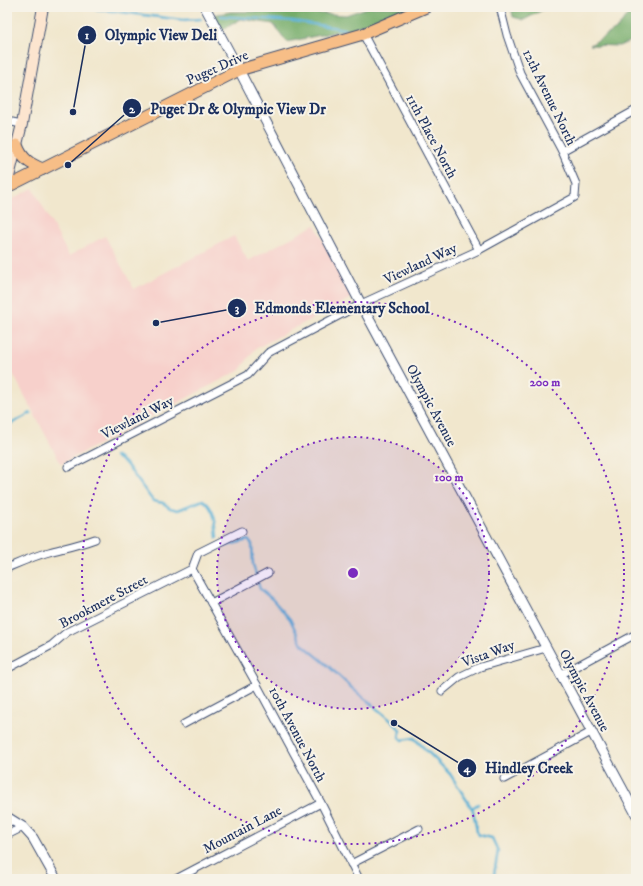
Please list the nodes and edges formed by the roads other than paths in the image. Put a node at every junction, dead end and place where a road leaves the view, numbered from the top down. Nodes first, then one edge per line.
1 (43, 7) edge
2 (205, 7) edge
3 (426, 7) edge
4 (500, 7) edge
5 (363, 34) junction
6 (239, 70) junction
7 (636, 110) edge
8 (7, 121) edge
9 (22, 124) junction
10 (17, 145) junction
11 (562, 151) junction
12 (43, 169) junction
13 (7, 186) edge
14 (575, 197) joint
15 (479, 250) junction
16 (361, 304) junction
17 (68, 467) dead end
18 (242, 531) dead end
19 (95, 539) dead end
20 (7, 568) edge
21 (192, 569) junction
22 (268, 573) dead end
23 (211, 603) junction
24 (636, 634) edge
25 (546, 648) junction
26 (7, 669) edge
27 (560, 675) junction
28 (257, 685) junction
29 (442, 690) dead end
30 (184, 724) dead end
31 (591, 732) junction
32 (504, 778) dead end
33 (321, 802) junction
34 (636, 814) edge
35 (7, 817) edge
36 (23, 827) junction
37 (419, 829) dead end
38 (7, 835) edge
39 (351, 864) junction
40 (56, 879) edge
41 (176, 879) edge
42 (359, 879) edge

1 - 9 main road
2 - 6 street, Olympic Avenue
3 - 5 main road, Puget Drive
4 - 11 street, 12th Avenue North
5 - 6 main road, Puget Drive
5 - 15 street, 11th Place North
6 - 12 main road, Puget Drive
6 - 16 street, Olympic Avenue
7 - 11 street
8 - 9 street
9 - 10 main road
10 - 12 main road
10 - 13 main road
11 - 14 street, 12th Avenue North
12 - 13 main road, Puget Drive
14 - 15 street, Viewland Way
15 - 16 street, Viewland Way
16 - 17 street, Viewland Way
16 - 25 street, Olympic Avenue
18 - 21 street
19 - 20 street
21 - 23 street, 10th Avenue North
21 - 26 street, Brookmere Street
22 - 23 street
23 - 28 street, 10th Avenue North
24 - 27 street
25 - 27 street, Olympic Avenue
25 - 29 street, Vista Way
27 - 31 street, Olympic Avenue
28 - 30 street
28 - 33 street, 10th Avenue North
31 - 32 street
31 - 34 street, Olympic Avenue
33 - 39 street, 10th Avenue North
33 - 41 street, Mountain Lane
35 - 36 street
36 - 38 street
36 - 40 street
37 - 39 street
39 - 42 street, 10th Avenue North

